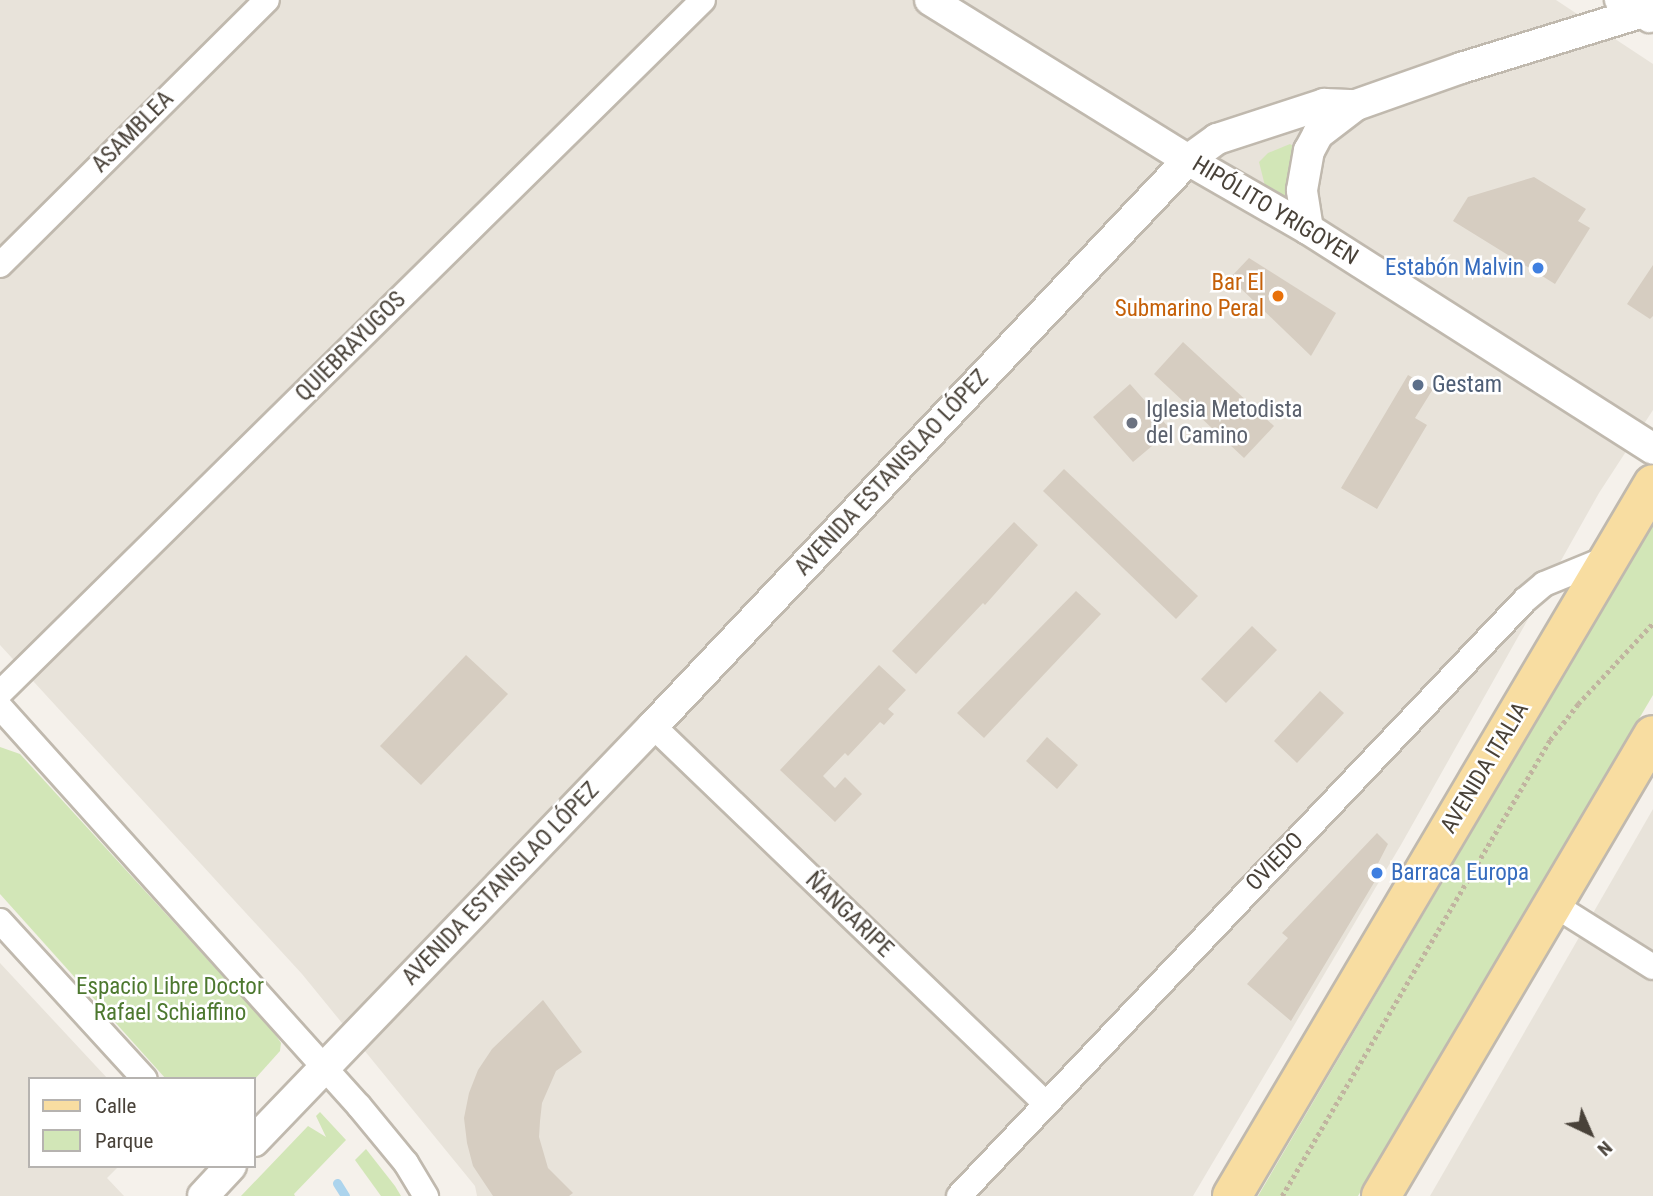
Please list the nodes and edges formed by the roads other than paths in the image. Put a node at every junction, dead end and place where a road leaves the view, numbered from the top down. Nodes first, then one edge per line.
1 (267, 0) edge
2 (703, 0) edge
3 (930, 0) edge
4 (1640, 11) edge
5 (1356, 105) junction
6 (1188, 160) junction
7 (1308, 229) junction
8 (0, 265) edge
9 (1653, 449) edge
10 (1653, 484) edge
11 (1610, 557) junction
12 (0, 693) edge
13 (0, 707) edge
14 (653, 726) junction
15 (1653, 735) edge
16 (1553, 904) junction
17 (0, 921) edge
18 (1653, 967) edge
19 (324, 1066) junction
20 (143, 1077) edge
21 (1045, 1103) junction
22 (256, 1139) edge
23 (227, 1168) edge
24 (203, 1196) edge
25 (426, 1196) edge
26 (959, 1196) edge
27 (1232, 1196) edge
28 (1381, 1196) edge

1 - 8 street, ASAMBLEA
2 - 12 street, QUIEBRAYUGOS
3 - 6 street, HIPÓLITO YRIGOYEN
4 - 5 street, AVENIDA ESTANISLAO LÓPEZ
5 - 6 street, AVENIDA ESTANISLAO LÓPEZ
5 - 7 street
6 - 7 street, HIPÓLITO YRIGOYEN
6 - 14 street, AVENIDA ESTANISLAO LÓPEZ
7 - 9 street, HIPÓLITO YRIGOYEN
10 - 11 main road, AVENIDA ITALIA
11 - 21 street, OVIEDO
11 - 27 main road, AVENIDA ITALIA
13 - 19 street
14 - 19 street, AVENIDA ESTANISLAO LÓPEZ
14 - 21 street, ÑANGARIPE
15 - 16 main road
16 - 18 street
16 - 28 main road
17 - 20 street
19 - 22 street, AVENIDA ESTANISLAO LÓPEZ
19 - 25 street
21 - 26 street, OVIEDO
23 - 24 street

